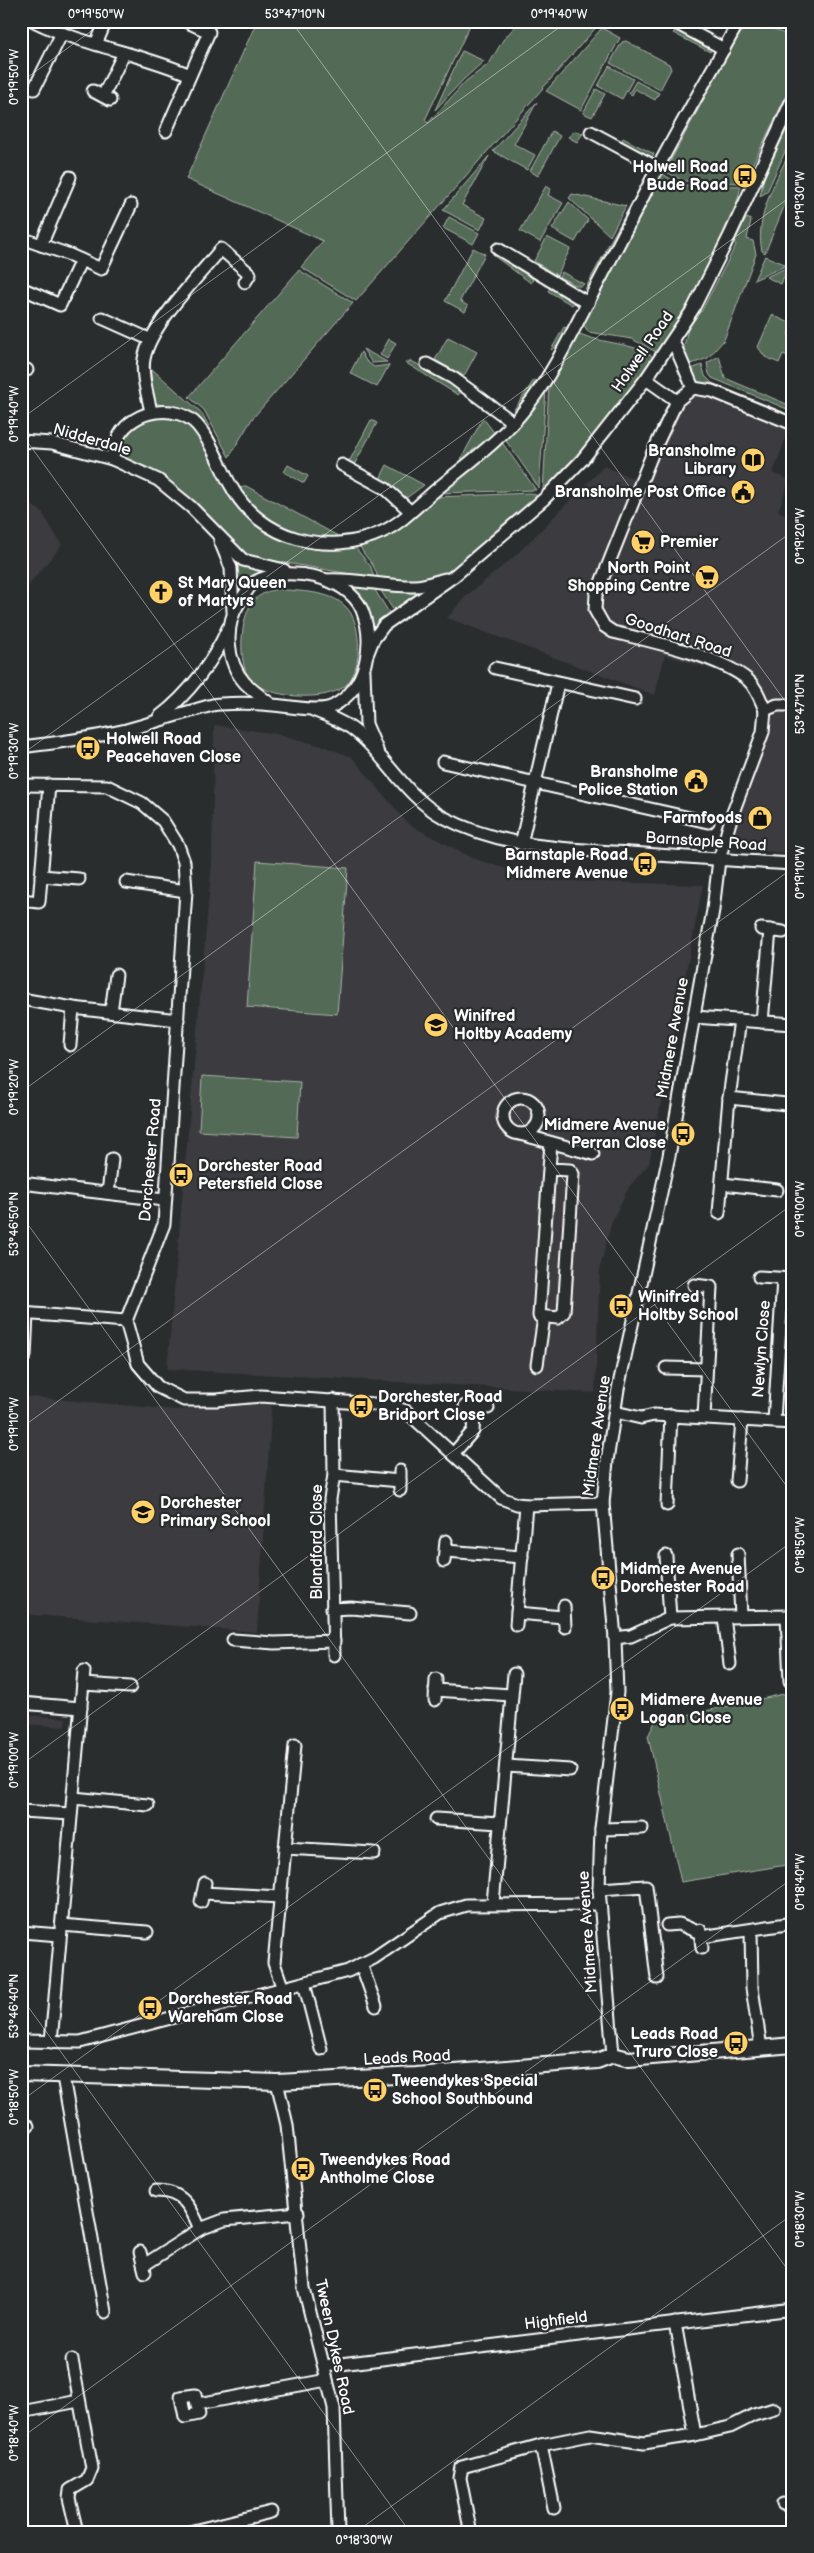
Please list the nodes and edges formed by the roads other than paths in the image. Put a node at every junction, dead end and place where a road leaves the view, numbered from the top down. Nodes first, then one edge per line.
1 (34, 21) edge
2 (106, 21) edge
3 (185, 21) edge
4 (672, 21) edge
5 (739, 21) edge
6 (61, 35) junction
7 (96, 44) junction
8 (724, 50) junction
9 (124, 53) junction
10 (190, 75) junction
11 (33, 89) dead end
12 (102, 96) dead end
13 (793, 98) edge
14 (166, 131) dead end
15 (591, 132) dead end
16 (658, 168) junction
17 (70, 177) dead end
18 (131, 205) dead end
19 (21, 238) edge
20 (41, 245) junction
21 (498, 249) dead end
22 (81, 260) junction
23 (245, 282) dead end
24 (21, 288) edge
25 (588, 303) junction
26 (102, 318) dead end
27 (149, 339) junction
28 (673, 341) junction
29 (426, 364) dead end
30 (646, 379) junction
31 (693, 388) junction
32 (677, 401) junction
33 (151, 412) junction
34 (512, 424) junction
35 (793, 424) edge
36 (21, 442) edge
37 (112, 459) junction
38 (342, 465) dead end
39 (410, 511) junction
40 (218, 536) junction
41 (298, 573) junction
42 (454, 576) junction
43 (325, 580) junction
44 (233, 612) junction
45 (229, 625) junction
46 (367, 655) junction
47 (495, 668) dead end
48 (364, 671) junction
49 (558, 683) junction
50 (635, 699) dead end
51 (272, 705) junction
52 (793, 705) edge
53 (309, 709) junction
54 (765, 710) junction
55 (154, 721) junction
56 (21, 747) edge
57 (379, 755) junction
58 (443, 762) dead end
59 (535, 782) junction
60 (48, 785) junction
61 (21, 786) edge
62 (708, 822) dead end
63 (522, 844) junction
64 (719, 860) junction
65 (793, 864) edge
66 (42, 876) junction
67 (79, 879) dead end
68 (126, 882) dead end
69 (186, 891) junction
70 (21, 900) edge
71 (783, 932) dead end
72 (116, 975) dead end
73 (21, 999) edge
74 (73, 1008) junction
75 (111, 1012) junction
76 (694, 1016) junction
77 (178, 1020) junction
78 (740, 1020) junction
79 (762, 1022) junction
80 (793, 1024) edge
81 (70, 1045) dead end
82 (729, 1098) junction
83 (786, 1104) dead end
84 (520, 1134) dead end
85 (551, 1143) junction
86 (593, 1154) dead end
87 (112, 1159) dead end
88 (549, 1169) junction
89 (21, 1183) edge
90 (722, 1184) junction
91 (777, 1190) dead end
92 (108, 1193) junction
93 (164, 1200) junction
94 (719, 1213) dead end
95 (758, 1277) dead end
96 (788, 1279) edge
97 (694, 1285) dead end
98 (24, 1314) edge
99 (544, 1317) junction
100 (126, 1321) junction
101 (25, 1356) dead end
102 (537, 1365) dead end
103 (666, 1368) dead end
104 (706, 1369) junction
105 (333, 1400) junction
106 (488, 1408) dead end
107 (615, 1412) junction
108 (671, 1416) junction
109 (704, 1417) junction
110 (742, 1420) junction
111 (774, 1422) junction
112 (793, 1422) edge
113 (453, 1454) junction
114 (334, 1476) junction
115 (400, 1481) dead end
116 (737, 1481) dead end
117 (603, 1503) junction
118 (526, 1505) junction
119 (667, 1505) dead end
120 (446, 1551) dead end
121 (738, 1554) dead end
122 (666, 1556) dead end
123 (522, 1557) junction
124 (332, 1609) junction
125 (410, 1613) dead end
126 (517, 1613) junction
127 (741, 1616) junction
128 (790, 1616) edge
129 (564, 1617) dead end
130 (724, 1617) junction
131 (670, 1618) junction
132 (516, 1625) dead end
133 (615, 1638) junction
134 (233, 1640) dead end
135 (334, 1641) junction
136 (334, 1655) dead end
137 (730, 1664) dead end
138 (84, 1671) dead end
139 (514, 1674) dead end
140 (790, 1681) dead end
141 (83, 1684) junction
142 (130, 1687) dead end
143 (435, 1690) dead end
144 (511, 1695) junction
145 (21, 1703) edge
146 (81, 1708) junction
147 (294, 1745) dead end
148 (506, 1766) junction
149 (570, 1770) dead end
150 (73, 1798) junction
151 (148, 1805) dead end
152 (21, 1811) edge
153 (71, 1814) junction
154 (436, 1819) dead end
155 (500, 1824) junction
156 (642, 1828) dead end
157 (601, 1829) junction
158 (285, 1848) junction
159 (374, 1853) dead end
160 (599, 1889) junction
161 (203, 1893) dead end
162 (280, 1897) junction
163 (493, 1903) junction
164 (600, 1904) junction
165 (793, 1923) edge
166 (667, 1925) dead end
167 (61, 1930) junction
168 (751, 1930) junction
169 (21, 1932) edge
170 (147, 1932) dead end
171 (361, 1964) junction
172 (657, 1978) dead end
173 (304, 1983) junction
174 (283, 1989) junction
175 (376, 2006) dead end
176 (21, 2041) edge
177 (51, 2042) junction
178 (793, 2045) edge
179 (760, 2048) junction
180 (322, 2049) dead end
181 (613, 2055) junction
182 (21, 2074) edge
183 (63, 2076) junction
184 (277, 2082) junction
185 (156, 2191) dead end
186 (298, 2213) junction
187 (200, 2229) junction
188 (140, 2252) dead end
189 (793, 2309) edge
190 (105, 2312) dead end
191 (675, 2323) junction
192 (72, 2360) dead end
193 (324, 2366) junction
194 (328, 2380) junction
195 (79, 2401) junction
196 (198, 2404) dead end
197 (774, 2409) dead end
198 (21, 2412) edge
199 (695, 2435) junction
200 (541, 2445) junction
201 (554, 2508) dead end
202 (271, 2512) dead end
203 (212, 2529) edge
204 (470, 2530) dead end
205 (77, 2532) edge
206 (189, 2532) edge
207 (338, 2532) edge

1 - 6 street
2 - 7 street
3 - 10 street
4 - 8 street
5 - 8 street
6 - 7 street
6 - 11 street
7 - 9 street
8 - 16 street
9 - 10 street
9 - 12 street
10 - 14 street
13 - 28 street, Holwell Road
15 - 16 street
16 - 25 street
17 - 20 street
18 - 22 street
19 - 20 street
20 - 22 street
21 - 25 street
22 - 24 street
23 - 27 street
25 - 34 street
26 - 27 street
27 - 33 street
28 - 30 street, Holwell Road
28 - 31 street
29 - 34 street
30 - 32 street
30 - 42 street, Holwell Road
31 - 32 street, Goodhart Road
31 - 35 street
32 - 54 street, Goodhart Road
33 - 37 street
33 - 39 street
34 - 39 street
36 - 37 street, Nidderdale
37 - 40 street, Nidderdale
38 - 39 street
40 - 41 street, Nidderdale
40 - 44 street, Nidderdale
41 - 43 street
41 - 44 street
42 - 43 street, Holwell Road
42 - 46 street, Holwell Road
43 - 46 street
44 - 45 street
45 - 51 street
45 - 55 street
46 - 48 street
47 - 49 street
48 - 53 street
48 - 57 street, Barnstaple Road
49 - 50 street
49 - 59 street
51 - 53 street
51 - 55 street
52 - 54 street
53 - 57 street, Barnstaple Road
54 - 64 street
55 - 56 street
57 - 63 street, Barnstaple Road
58 - 59 street
59 - 62 street
59 - 63 street
60 - 61 street, Dorchester Road
60 - 66 street
60 - 69 street, Dorchester Road
63 - 64 street, Barnstaple Road
64 - 65 street, Barnstaple Road
64 - 76 street, Midmere Avenue
66 - 67 street
66 - 70 street
68 - 69 street
69 - 77 street, Dorchester Road
71 - 79 street
72 - 75 street
73 - 74 street
74 - 75 street
74 - 81 street
75 - 77 street
76 - 78 street
76 - 107 street, Midmere Avenue
77 - 93 street, Dorchester Road
78 - 79 street
78 - 82 street
79 - 80 street
82 - 83 street
82 - 90 street
84 - 85 street
85 - 86 street
85 - 88 street
87 - 92 street
88 - 99 street
88 - 99 street
89 - 92 street
90 - 91 street
90 - 94 street
92 - 93 street
93 - 100 street, Dorchester Road
95 - 96 street, Newlyn Close
96 - 111 street, Newlyn Close
97 - 104 street
98 - 100 street
98 - 101 street
99 - 102 street
100 - 105 street
103 - 104 street
104 - 109 street
105 - 113 street
105 - 114 street, Blandford Close
106 - 113 street
107 - 108 street, Newlyn Close
107 - 117 street, Midmere Avenue
108 - 109 street, Newlyn Close
108 - 119 street
109 - 110 street, Newlyn Close
110 - 111 street, Newlyn Close
110 - 116 street, Newlyn Close
111 - 112 street, Newlyn Close
113 - 118 street
114 - 115 street, Blandford Close
114 - 124 street, Blandford Close
117 - 118 street
117 - 133 street, Midmere Avenue
118 - 123 street
120 - 123 street
121 - 127 street
122 - 131 street
123 - 126 street
124 - 125 street, Blandford Close
124 - 135 street, Blandford Close
126 - 129 street
126 - 132 street
127 - 128 street
127 - 130 street
128 - 140 street
130 - 131 street
130 - 137 street
131 - 133 street
133 - 157 street, Midmere Avenue
134 - 135 street
135 - 136 street, Blandford Close
138 - 141 street
139 - 144 street
141 - 142 street
141 - 146 street
143 - 144 street
144 - 148 street
145 - 146 street
146 - 150 street
147 - 158 street
148 - 149 street
148 - 155 street
150 - 151 street
150 - 153 street
152 - 153 street
153 - 167 street
154 - 155 street
155 - 163 street
156 - 157 street
157 - 160 street, Midmere Avenue
158 - 159 street
158 - 162 street
160 - 164 street, Midmere Avenue
160 - 172 street
161 - 162 street
162 - 174 street
163 - 164 street
163 - 171 street
164 - 181 street, Midmere Avenue
165 - 168 street
166 - 168 street
167 - 169 street
167 - 170 street
167 - 177 street
168 - 179 street
171 - 173 street
171 - 175 street
173 - 174 street
173 - 180 street
174 - 177 street
176 - 177 street
178 - 179 main road, Leads Road
179 - 181 main road, Leads Road
181 - 184 main road, Leads Road
182 - 183 main road, Leads Road
183 - 184 main road, Leads Road
183 - 190 street
184 - 186 street, Tween Dykes Road
185 - 187 street
186 - 187 street
186 - 193 street, Tween Dykes Road
187 - 188 street
189 - 191 street, Highfield
191 - 193 street, Highfield
191 - 199 street
192 - 195 street
193 - 194 street, Tween Dykes Road
194 - 196 street
194 - 207 street, Tween Dykes Road
195 - 198 street
195 - 205 street
197 - 199 street
199 - 200 street
200 - 201 street
200 - 204 street
202 - 203 street
203 - 206 street

